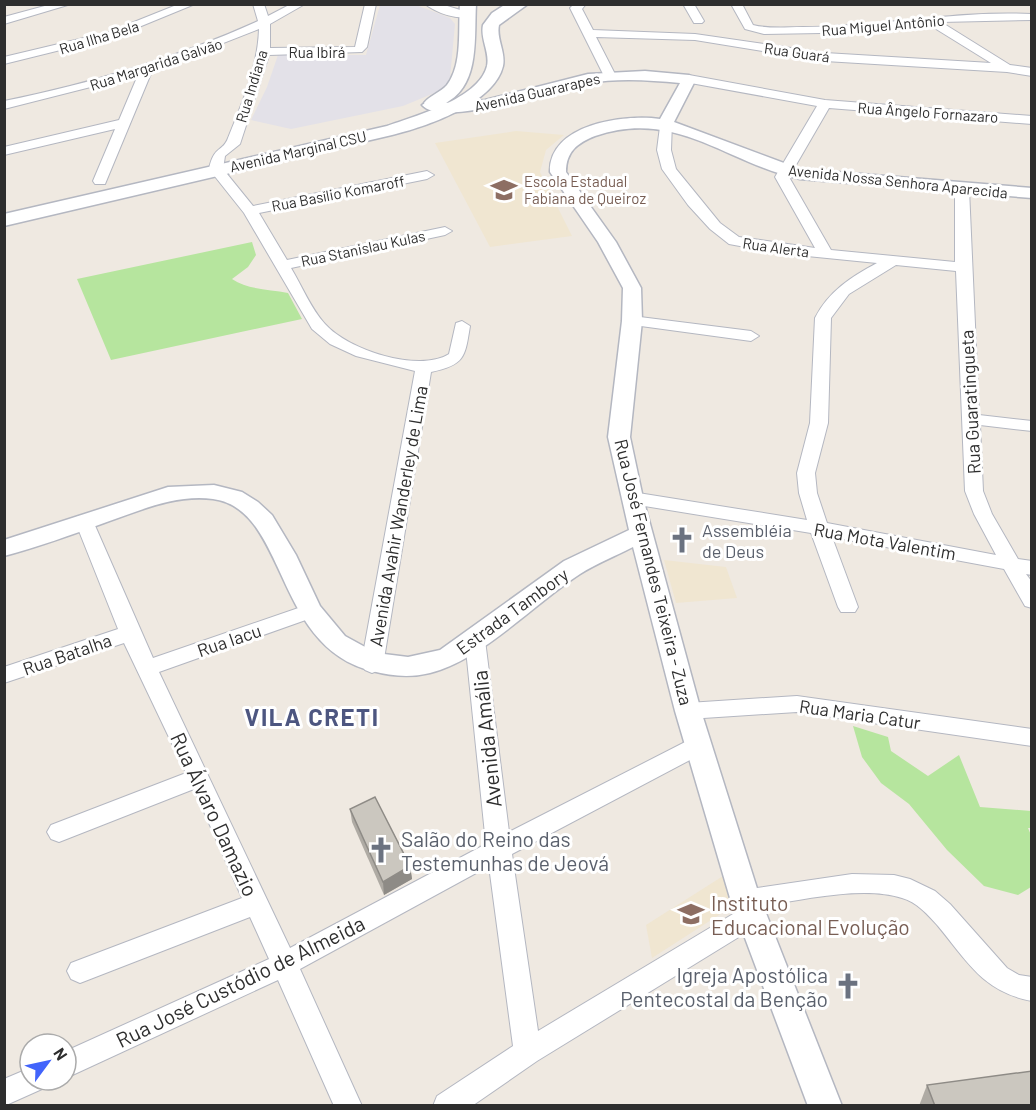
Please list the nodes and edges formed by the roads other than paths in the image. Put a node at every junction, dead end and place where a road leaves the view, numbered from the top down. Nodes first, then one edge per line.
1 (190, 4) edge
2 (258, 4) edge
3 (300, 4) edge
4 (371, 4) edge
5 (430, 4) edge
6 (688, 4) edge
7 (736, 4) edge
8 (65, 5) edge
9 (578, 6) edge
10 (172, 8) edge
11 (466, 8) edge
12 (507, 9) edge
13 (1032, 17) edge
14 (4, 21) edge
15 (698, 21) dead end
16 (931, 21) junction
17 (265, 24) junction
18 (587, 33) junction
19 (264, 52) junction
20 (4, 61) edge
21 (147, 68) junction
22 (1007, 68) junction
23 (1032, 72) edge
24 (610, 76) junction
25 (688, 79) junction
26 (825, 104) junction
27 (4, 105) edge
28 (428, 105) junction
29 (449, 109) junction
30 (1032, 120) edge
31 (666, 122) junction
32 (123, 123) junction
33 (4, 151) edge
34 (218, 162) junction
35 (786, 171) junction
36 (427, 175) dead end
37 (100, 181) junction
38 (962, 189) junction
39 (1032, 193) edge
40 (4, 207) edge
41 (250, 211) junction
42 (4, 220) edge
43 (445, 231) dead end
44 (825, 253) junction
45 (894, 260) junction
46 (281, 266) junction
47 (963, 267) junction
48 (632, 321) junction
49 (462, 326) dead end
50 (751, 336) dead end
51 (424, 366) junction
52 (972, 419) junction
53 (1032, 426) edge
54 (632, 498) junction
55 (84, 521) junction
56 (819, 528) junction
57 (642, 533) junction
58 (4, 548) edge
59 (1010, 564) junction
60 (1032, 568) edge
61 (1032, 601) edge
62 (848, 607) dead end
63 (310, 611) junction
64 (130, 633) junction
65 (475, 640) junction
66 (372, 665) junction
67 (147, 668) junction
68 (4, 675) edge
69 (688, 711) junction
70 (1032, 738) edge
71 (699, 745) junction
72 (200, 777) junction
73 (59, 832) dead end
74 (499, 849) junction
75 (256, 904) junction
76 (748, 907) junction
77 (285, 964) junction
78 (80, 971) dead end
79 (1032, 989) edge
80 (527, 1052) junction
81 (78, 1059) edge
82 (18, 1086) edge
83 (4, 1093) edge
84 (348, 1106) edge
85 (447, 1106) edge
86 (825, 1106) edge

1 - 10 street, Rua Ilha Bela
2 - 17 street, Rua Indiana
3 - 17 street, Rua Margarida Galvão
4 - 19 street, Rua Ibirá
5 - 11 street
6 - 15 street
7 - 16 street, Rua Miguel Antônio
8 - 14 street
9 - 18 street
10 - 20 street, Rua Ilha Bela
11 - 12 main road
11 - 28 main road, Avenida Marginal CSU
12 - 29 main road, Avenida Marginal CSU
13 - 16 street, Rua Miguel Antônio
16 - 22 street
17 - 19 street, Rua Indiana
17 - 21 street, Rua Margarida Galvão
18 - 22 street, Rua Guará
18 - 24 street
19 - 34 street, Rua Indiana
21 - 27 street, Rua Margarida Galvão
21 - 32 street
22 - 23 street, Rua Guará
24 - 25 street, Avenida Guararapes
24 - 29 street, Avenida Guararapes
25 - 26 street, Avenida Guararapes
25 - 31 street
26 - 30 street, Rua Ângelo Fornazaro
26 - 35 street
28 - 29 street, Avenida Guararapes
28 - 34 main road, Avenida Marginal CSU
29 - 34 main road, Avenida Marginal CSU
31 - 35 street, Avenida Nossa Senhora Aparecida
31 - 44 street, Rua Alerta
31 - 48 street, Rua José Fernandes Teixeira - Zuza
32 - 33 street
32 - 37 street
34 - 37 main road, Avenida Marginal CSU
34 - 41 street
34 - 42 main road, Avenida Marginal CSU
35 - 38 street, Avenida Nossa Senhora Aparecida
35 - 44 street
36 - 41 street, Rua Basílio Komaroff
37 - 40 main road, Avenida Marginal CSU
38 - 39 street, Avenida Nossa Senhora Aparecida
38 - 47 street, Rua Guaratingueta
41 - 46 street
43 - 46 street, Rua Stanislau Kulas
44 - 45 street, Rua Alerta
45 - 47 street, Rua Alerta
45 - 56 street
46 - 51 street
47 - 52 street, Rua Guaratingueta
48 - 50 street
48 - 54 street, Rua José Fernandes Teixeira - Zuza
49 - 51 street
51 - 66 street, Avenida Avahir Wanderley de Lima
52 - 53 street
52 - 59 street, Rua Guaratingueta
54 - 56 street, Rua Mota Valentim
54 - 57 street, Rua José Fernandes Teixeira - Zuza
55 - 58 street, Estrada Tambory
55 - 63 street, Estrada Tambory
55 - 64 street, Rua Álvaro Damazio
56 - 59 street, Rua Mota Valentim
56 - 62 street
57 - 65 street, Estrada Tambory
57 - 69 street, Rua José Fernandes Teixeira - Zuza
59 - 60 street, Rua Mota Valentim
59 - 61 street, Rua Guaratingueta
63 - 66 street, Estrada Tambory
63 - 67 street, Rua Iacu
64 - 67 street, Rua Álvaro Damazio
64 - 68 street, Rua Batalha
65 - 66 street, Estrada Tambory
65 - 74 street, Avenida Amália
67 - 72 street, Rua Álvaro Damazio
69 - 70 street, Rua Maria Catur
69 - 71 street, Rua José Fernandes Teixeira - Zuza
71 - 74 street, Rua José Custódio de Almeida
71 - 76 street, Rua José Fernandes Teixeira - Zuza
72 - 73 street
72 - 75 street, Rua Álvaro Damazio
74 - 77 street, Rua José Custódio de Almeida
74 - 80 street, Avenida Amália
75 - 77 street, Rua Álvaro Damazio
75 - 78 street
76 - 79 street
76 - 80 street
76 - 86 street, Rua José Fernandes Teixeira - Zuza
77 - 81 street, Rua José Custódio de Almeida
77 - 84 street, Rua Álvaro Damazio
80 - 85 street
82 - 83 street

